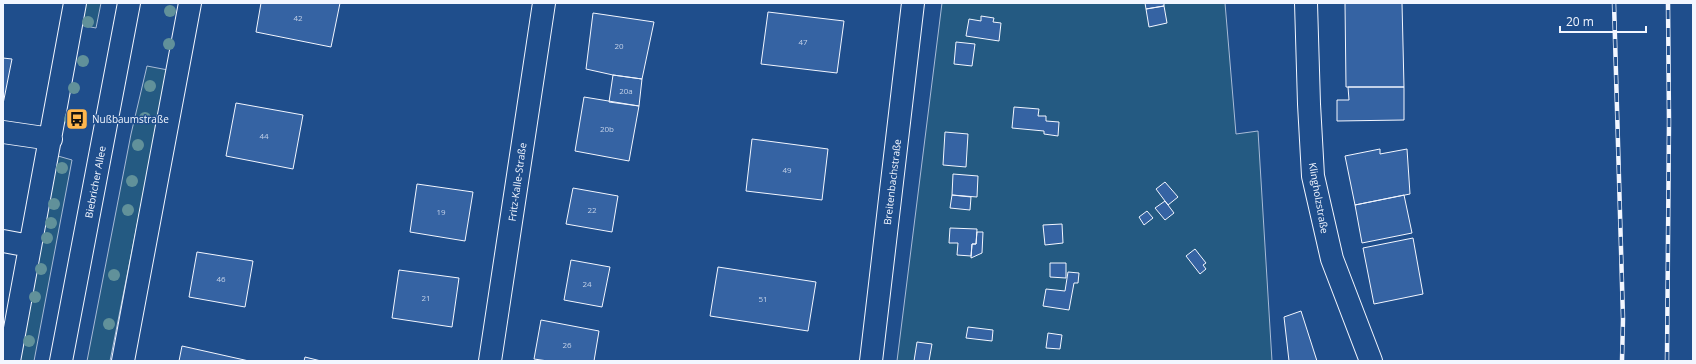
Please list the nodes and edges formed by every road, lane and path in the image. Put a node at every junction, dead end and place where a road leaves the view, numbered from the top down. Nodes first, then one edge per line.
1 (75, 3) edge
2 (129, 3) edge
3 (190, 3) edge
4 (544, 3) edge
5 (913, 3) edge
6 (1306, 3) edge
7 (3, 132) edge
8 (51, 139) junction
9 (3, 242) edge
10 (30, 246) junction
11 (9, 361) edge
12 (61, 361) edge
13 (123, 361) edge
14 (490, 361) edge
15 (870, 361) edge
16 (1371, 361) edge

1 - 8 street
2 - 12 street, Biebricher Allee
3 - 13 street
4 - 14 street, Fritz-Kalle-Straße
5 - 15 street, Breitenbachstraße
6 - 16 street, Klingholzstraße
7 - 8 street
8 - 10 street
9 - 10 street
10 - 11 street

